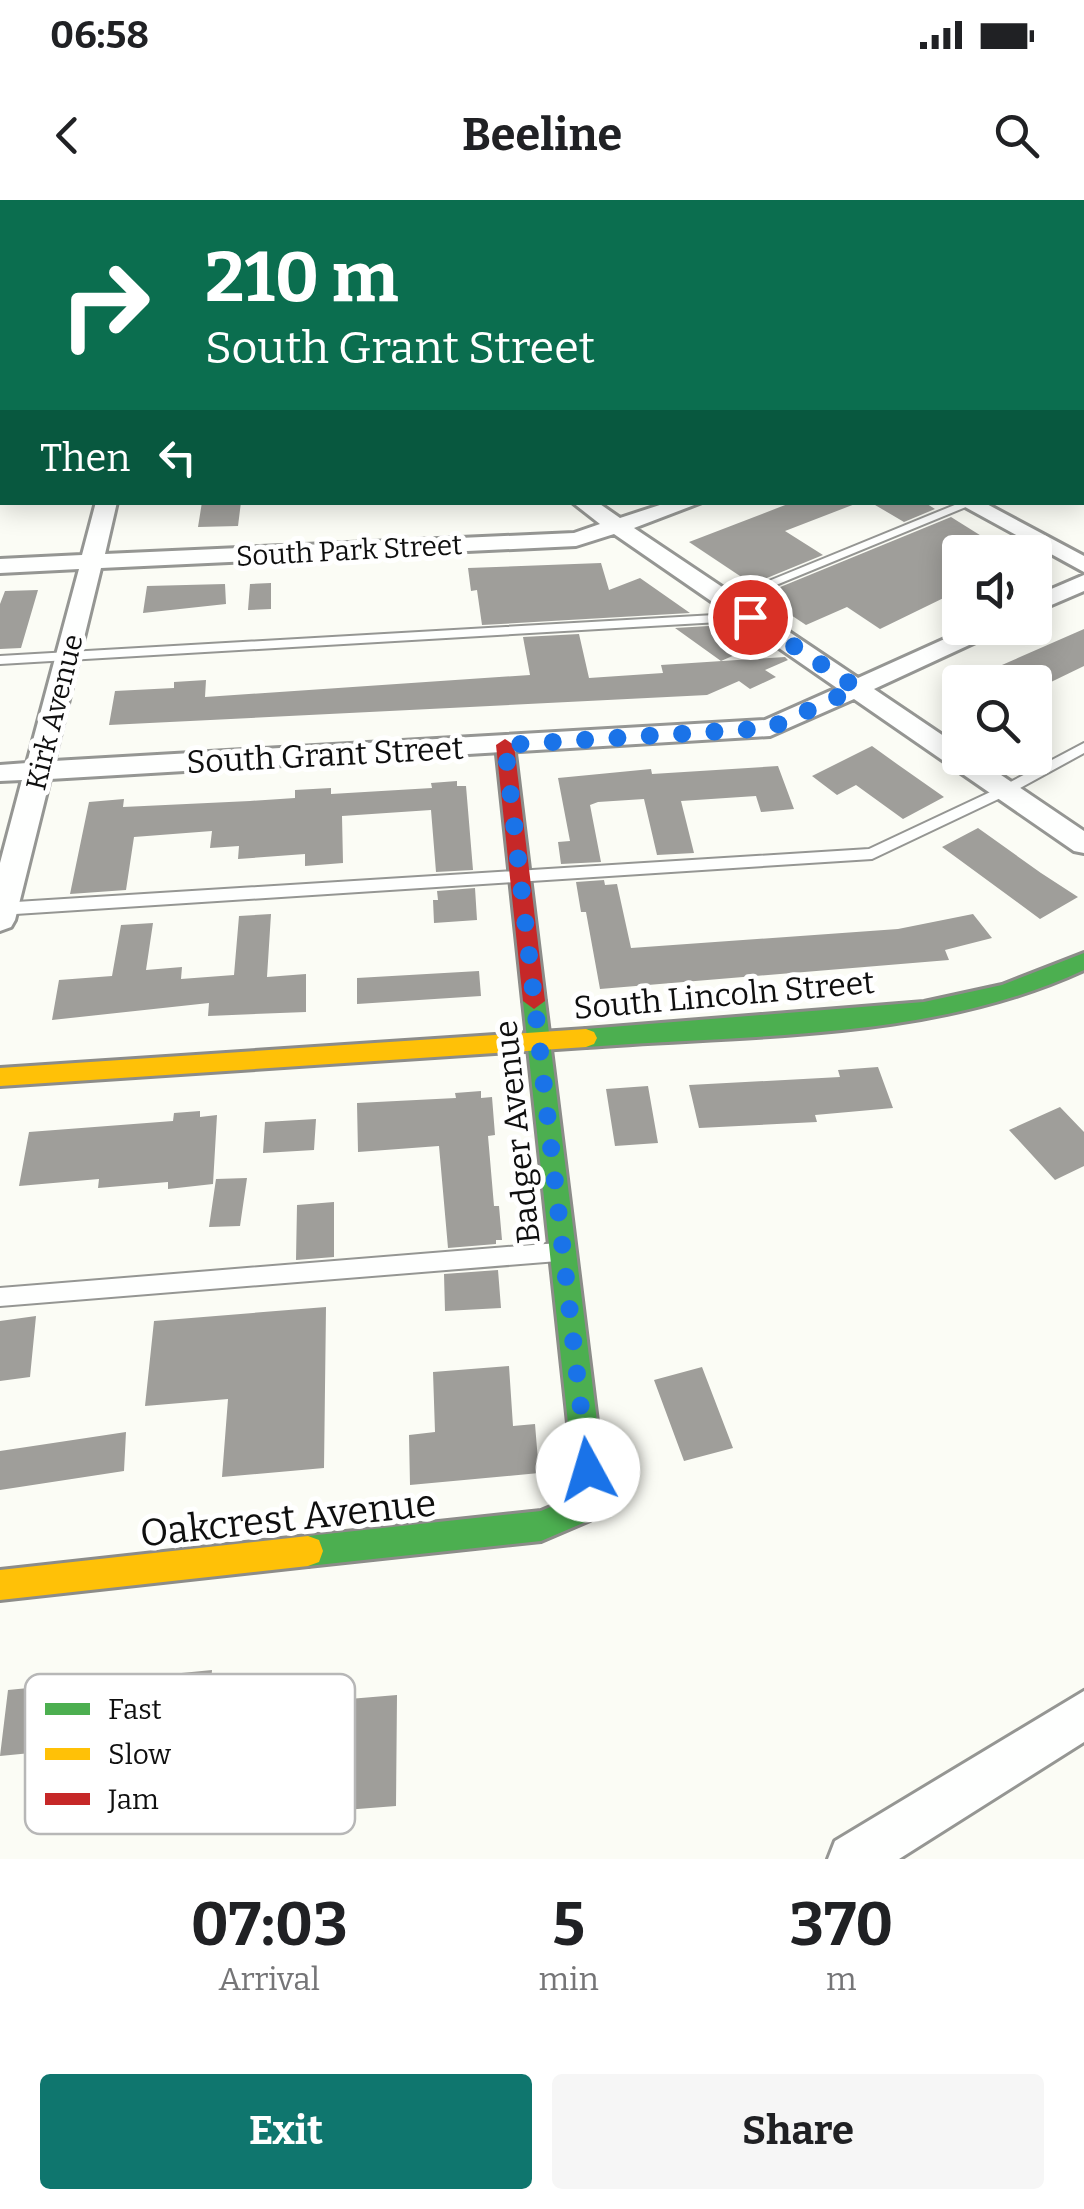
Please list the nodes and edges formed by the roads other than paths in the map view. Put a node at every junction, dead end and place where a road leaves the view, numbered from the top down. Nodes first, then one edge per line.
1 (106, 505) edge
2 (586, 505) edge
3 (684, 505) edge
4 (964, 505) edge
5 (973, 505) edge
6 (619, 528) junction
7 (92, 562) junction
8 (1084, 565) edge
9 (0, 566) edge
10 (1084, 582) edge
11 (1052, 597) edge
12 (726, 601) junction
13 (750, 617) junction
14 (950, 645) edge
15 (67, 657) junction
16 (0, 660) edge
17 (857, 688) junction
18 (505, 745) junction
19 (1084, 748) edge
20 (40, 771) junction
21 (0, 773) edge
22 (1006, 790) junction
23 (1084, 844) edge
24 (521, 879) junction
25 (1, 913) edge
26 (1084, 961) edge
27 (540, 1042) junction
28 (0, 1077) edge
29 (564, 1252) junction
30 (0, 1298) edge
31 (580, 1510) joint
32 (0, 1585) edge
33 (1084, 1716) edge
34 (853, 1859) edge

1 - 7 street, Kirk Avenue
2 - 6 street
3 - 6 street, South Park Street
4 - 12 lane
5 - 8 street
6 - 7 street, South Park Street
6 - 12 street
7 - 9 street, South Park Street
7 - 15 street, Kirk Avenue
10 - 11 street
12 - 13 street
13 - 15 lane
13 - 17 street
14 - 17 street, South Grant Street
15 - 16 lane
15 - 20 street, Kirk Avenue
17 - 18 street, South Grant Street
17 - 22 street
18 - 20 street, South Grant Street
18 - 24 street, Badger Avenue
19 - 22 lane
20 - 21 street, South Grant Street
20 - 25 street, Kirk Avenue
22 - 23 street
22 - 24 lane
24 - 25 lane
24 - 27 street, Badger Avenue
26 - 27 street, South Lincoln Street
27 - 28 street, South Lincoln Street
27 - 29 street, Badger Avenue
29 - 30 lane
29 - 31 street, Badger Avenue
31 - 32 street, Oakcrest Avenue
33 - 34 street

